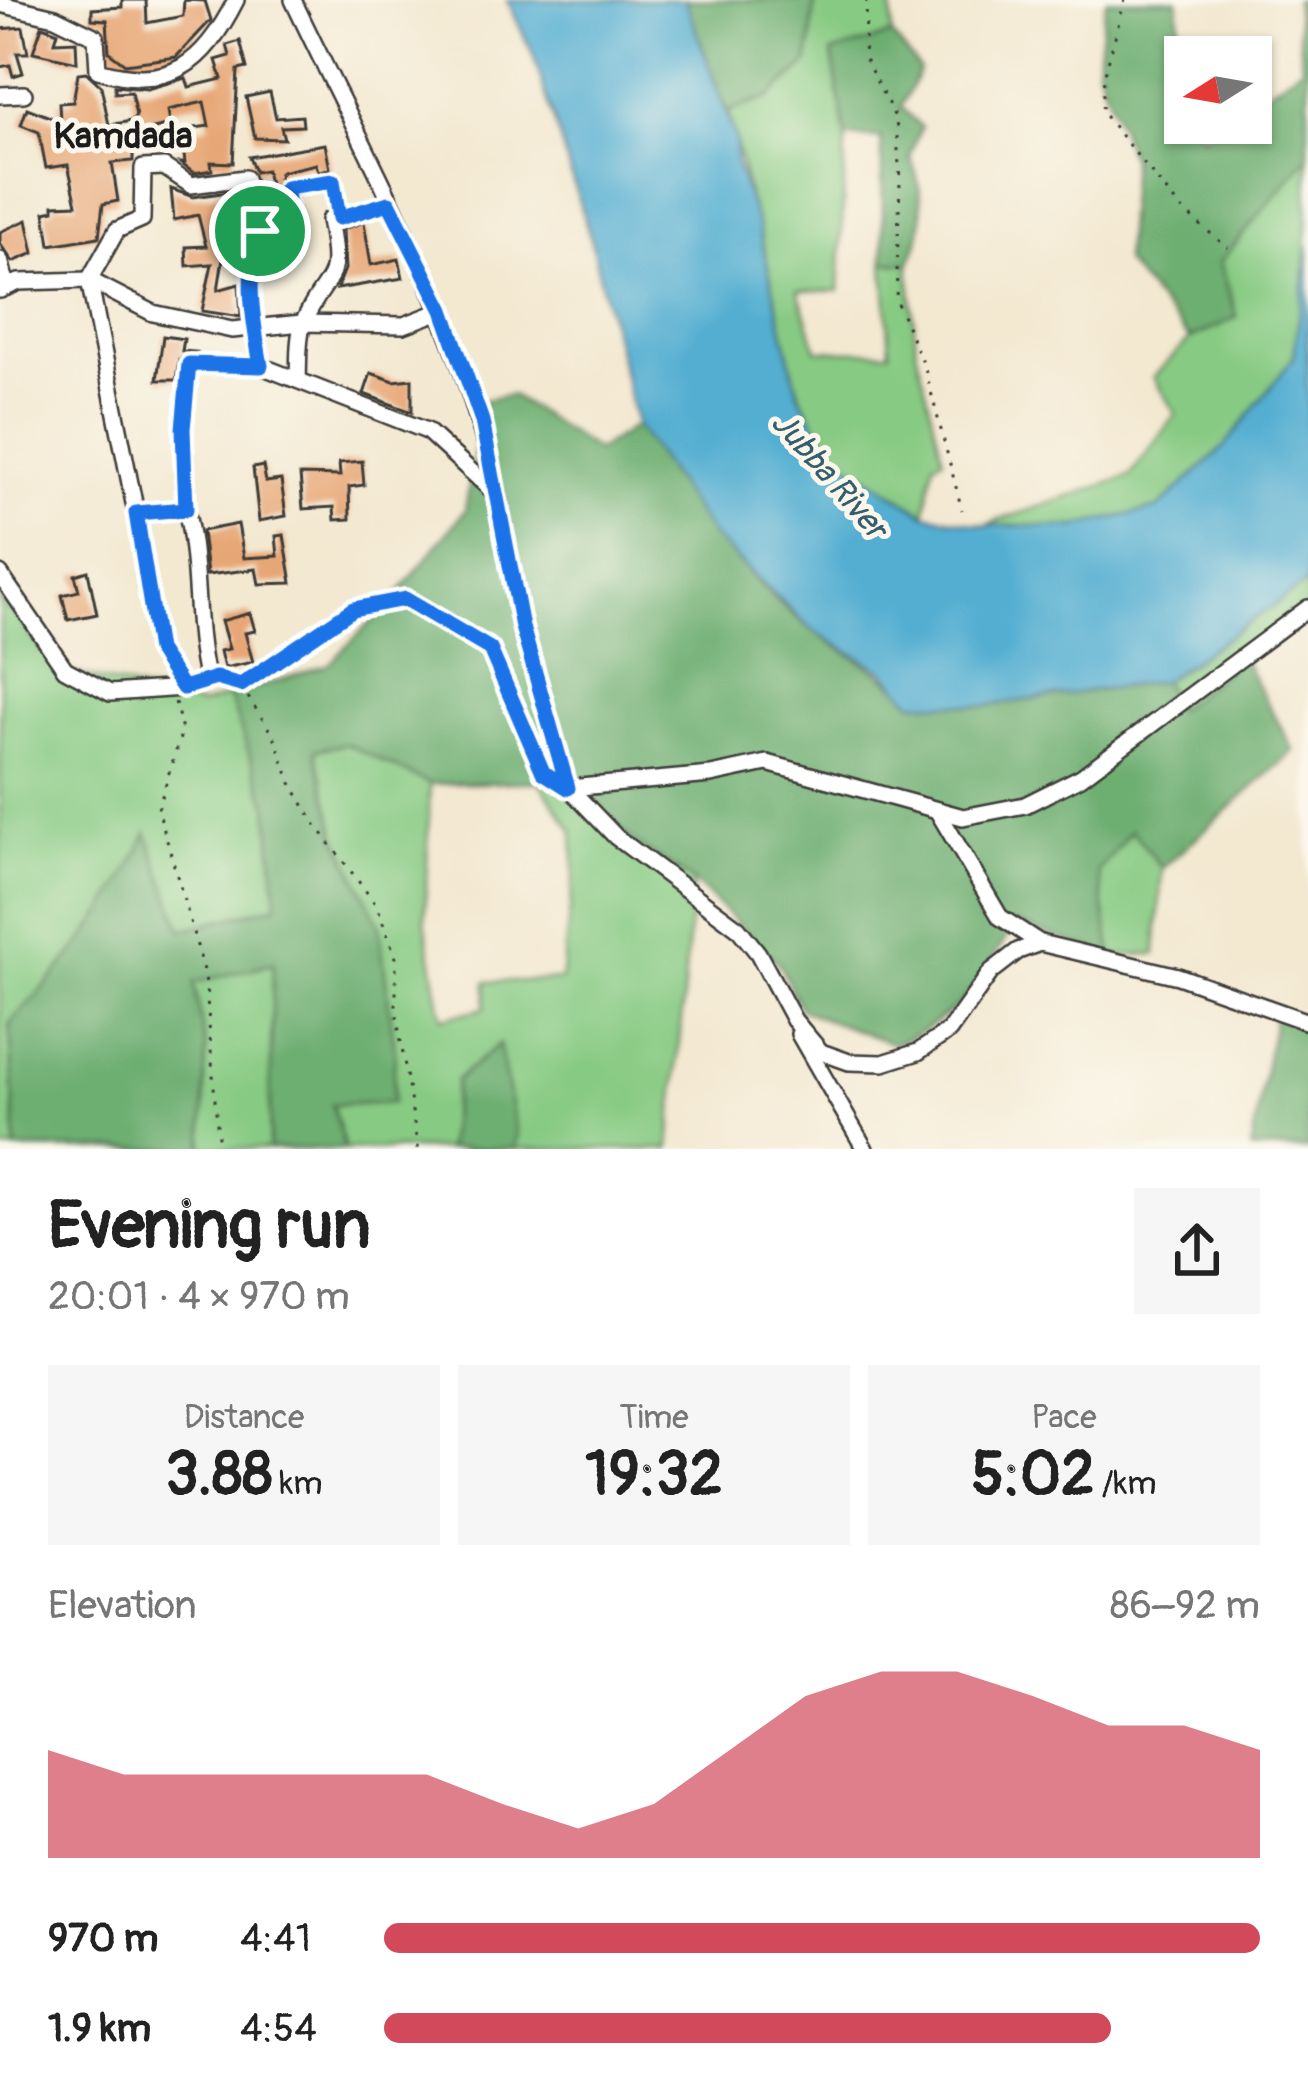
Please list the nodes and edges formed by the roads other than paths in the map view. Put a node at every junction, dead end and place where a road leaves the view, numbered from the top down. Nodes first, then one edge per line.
1 (236, 0) edge
2 (293, 0) edge
3 (0, 4) edge
4 (24, 94) dead end
5 (0, 95) edge
6 (389, 203) junction
7 (339, 218) junction
8 (260, 231) junction
9 (0, 260) edge
10 (89, 280) junction
11 (4, 289) edge
12 (443, 310) junction
13 (302, 323) junction
14 (254, 328) junction
15 (261, 366) junction
16 (298, 380) junction
17 (498, 496) junction
18 (186, 509) junction
19 (136, 513) junction
20 (0, 574) edge
21 (1308, 608) edge
22 (207, 681) junction
23 (183, 688) junction
24 (568, 788) junction
25 (938, 812) junction
26 (1040, 943) junction
27 (794, 1020) junction
28 (1308, 1022) edge
29 (865, 1149) edge

1 - 3 street
2 - 6 street
4 - 5 street
6 - 7 street
6 - 12 street
7 - 8 street
7 - 13 street
8 - 10 street
8 - 14 street
9 - 11 street
10 - 11 street
10 - 14 street
10 - 19 street
12 - 13 street
12 - 17 street
13 - 14 street
13 - 16 street
14 - 15 street
15 - 16 street
15 - 18 street
16 - 17 street
17 - 24 street
18 - 19 street
18 - 22 street
19 - 23 street
20 - 23 street
21 - 25 street
22 - 23 street
22 - 24 street
24 - 25 street
24 - 27 street
25 - 26 street
26 - 27 street
26 - 28 street
27 - 29 street

